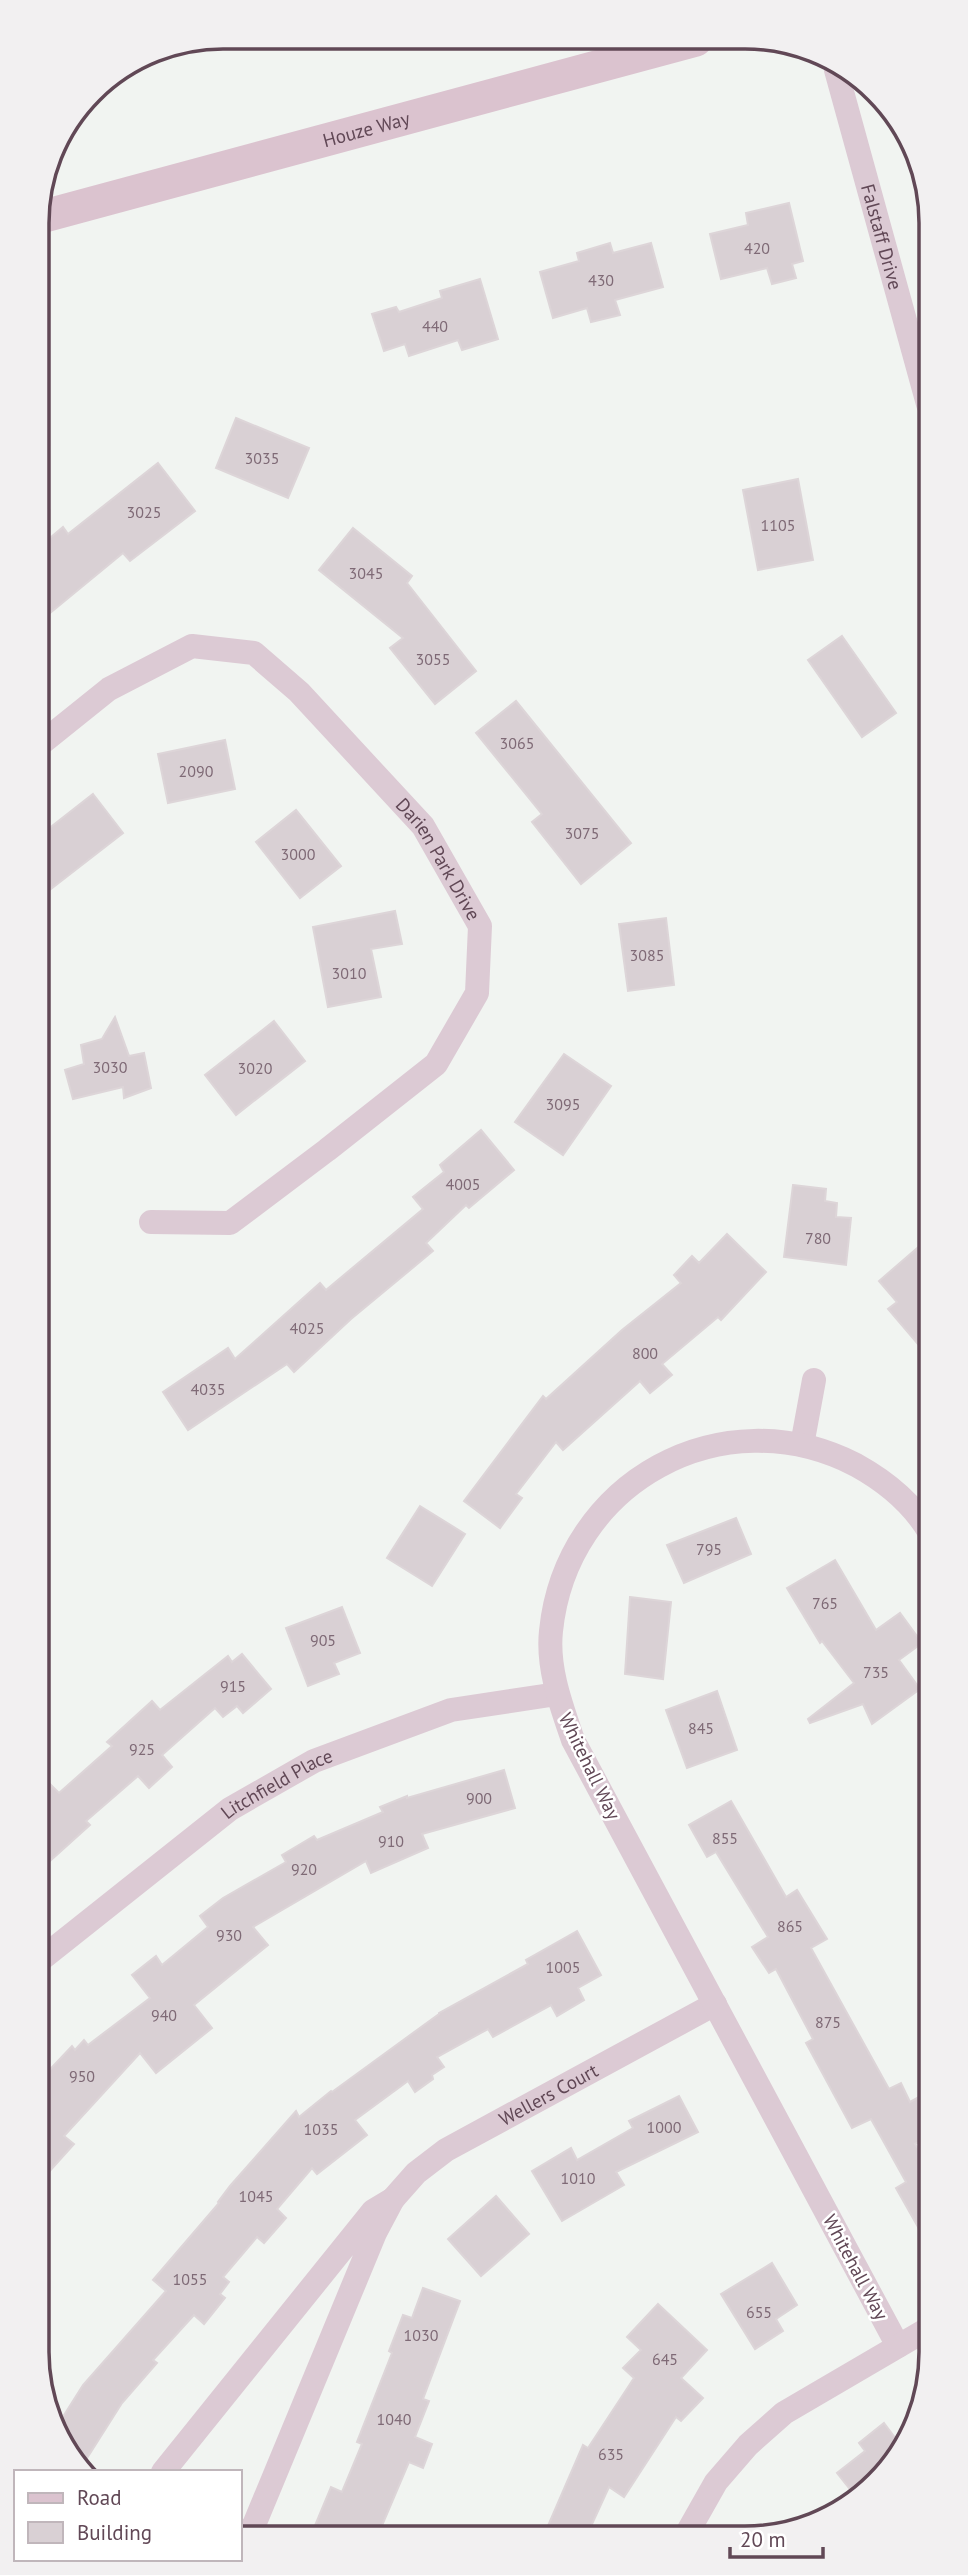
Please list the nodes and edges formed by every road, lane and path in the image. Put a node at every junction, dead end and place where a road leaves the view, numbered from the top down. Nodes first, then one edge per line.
1 (663, 49) edge
2 (838, 76) edge
3 (49, 215) edge
4 (919, 371) edge
5 (49, 737) edge
6 (151, 1222) dead end
7 (814, 1380) dead end
8 (802, 1445) junction
9 (919, 1517) edge
10 (557, 1693) junction
11 (49, 1953) edge
12 (715, 2004) junction
13 (393, 2199) junction
14 (919, 2334) edge
15 (898, 2346) junction
16 (165, 2470) edge
17 (253, 2526) edge
18 (691, 2526) edge

1 - 3 street, Houze Way
2 - 4 street, Falstaff Drive
5 - 6 street, Darien Park Drive
7 - 8 street
8 - 9 street, Whitehall Way
8 - 10 street, Whitehall Way
10 - 11 street, Litchfield Place
10 - 12 street, Whitehall Way
12 - 13 street, Wellers Court
12 - 15 street, Whitehall Way
13 - 16 street, Wellers Court
13 - 17 street, Wellers Court
14 - 15 street
15 - 18 street

